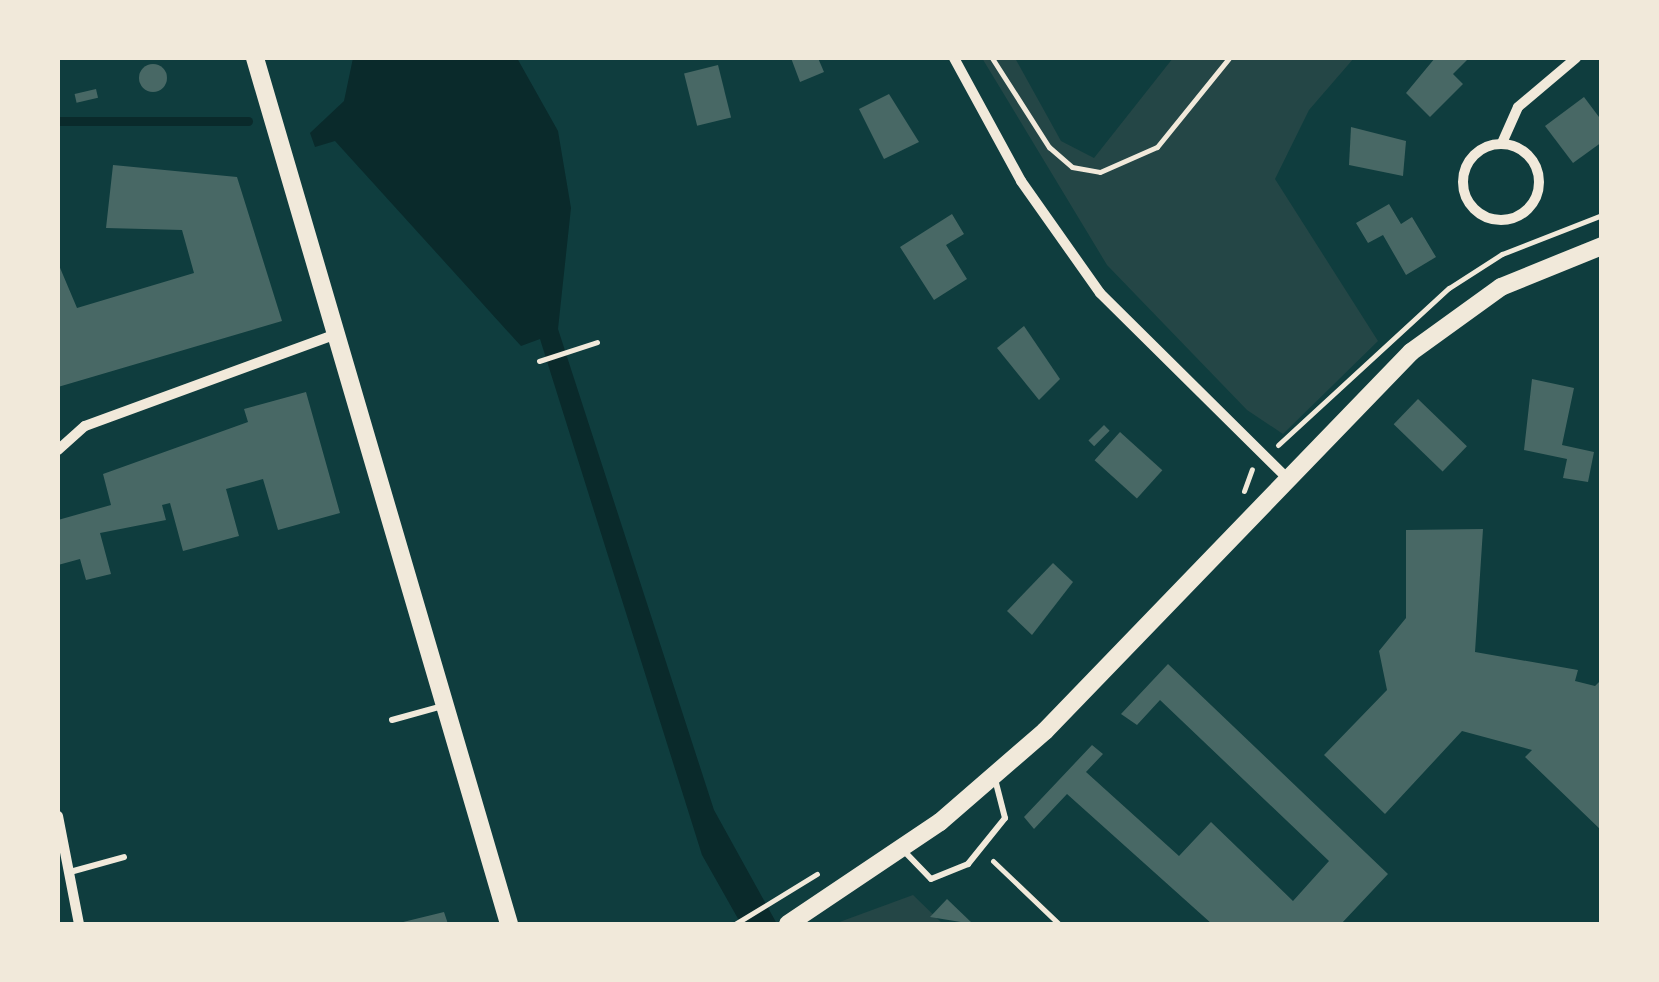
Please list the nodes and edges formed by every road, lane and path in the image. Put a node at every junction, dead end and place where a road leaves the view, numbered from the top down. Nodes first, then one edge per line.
1 (255, 58) edge
2 (954, 58) edge
3 (992, 58) edge
4 (1229, 58) edge
5 (1576, 58) edge
6 (1502, 143) junction
7 (1602, 215) edge
8 (1602, 246) edge
9 (338, 334) junction
10 (597, 342) dead end
11 (539, 361) dead end
12 (58, 450) edge
13 (1265, 457) junction
14 (1286, 477) junction
15 (1231, 505) dead end
16 (444, 706) junction
17 (392, 720) dead end
18 (994, 776) junction
19 (58, 820) edge
20 (902, 849) junction
21 (983, 851) junction
22 (124, 857) dead end
23 (828, 867) dead end
24 (70, 872) junction
25 (511, 920) edge
26 (795, 921) edge
27 (79, 924) edge
28 (734, 924) edge
29 (1059, 924) edge

1 - 9 main road
2 - 13 street
3 - 4 path
5 - 6 street
6 - 6 street
7 - 13 path
8 - 14 main road
9 - 12 street
9 - 16 main road
10 - 11 path
13 - 14 street
13 - 15 path
14 - 18 main road
16 - 17 lane
16 - 25 main road
18 - 20 main road
18 - 21 lane
19 - 24 street
20 - 21 lane
20 - 26 main road
21 - 29 path
22 - 24 lane
23 - 28 path
24 - 27 street

